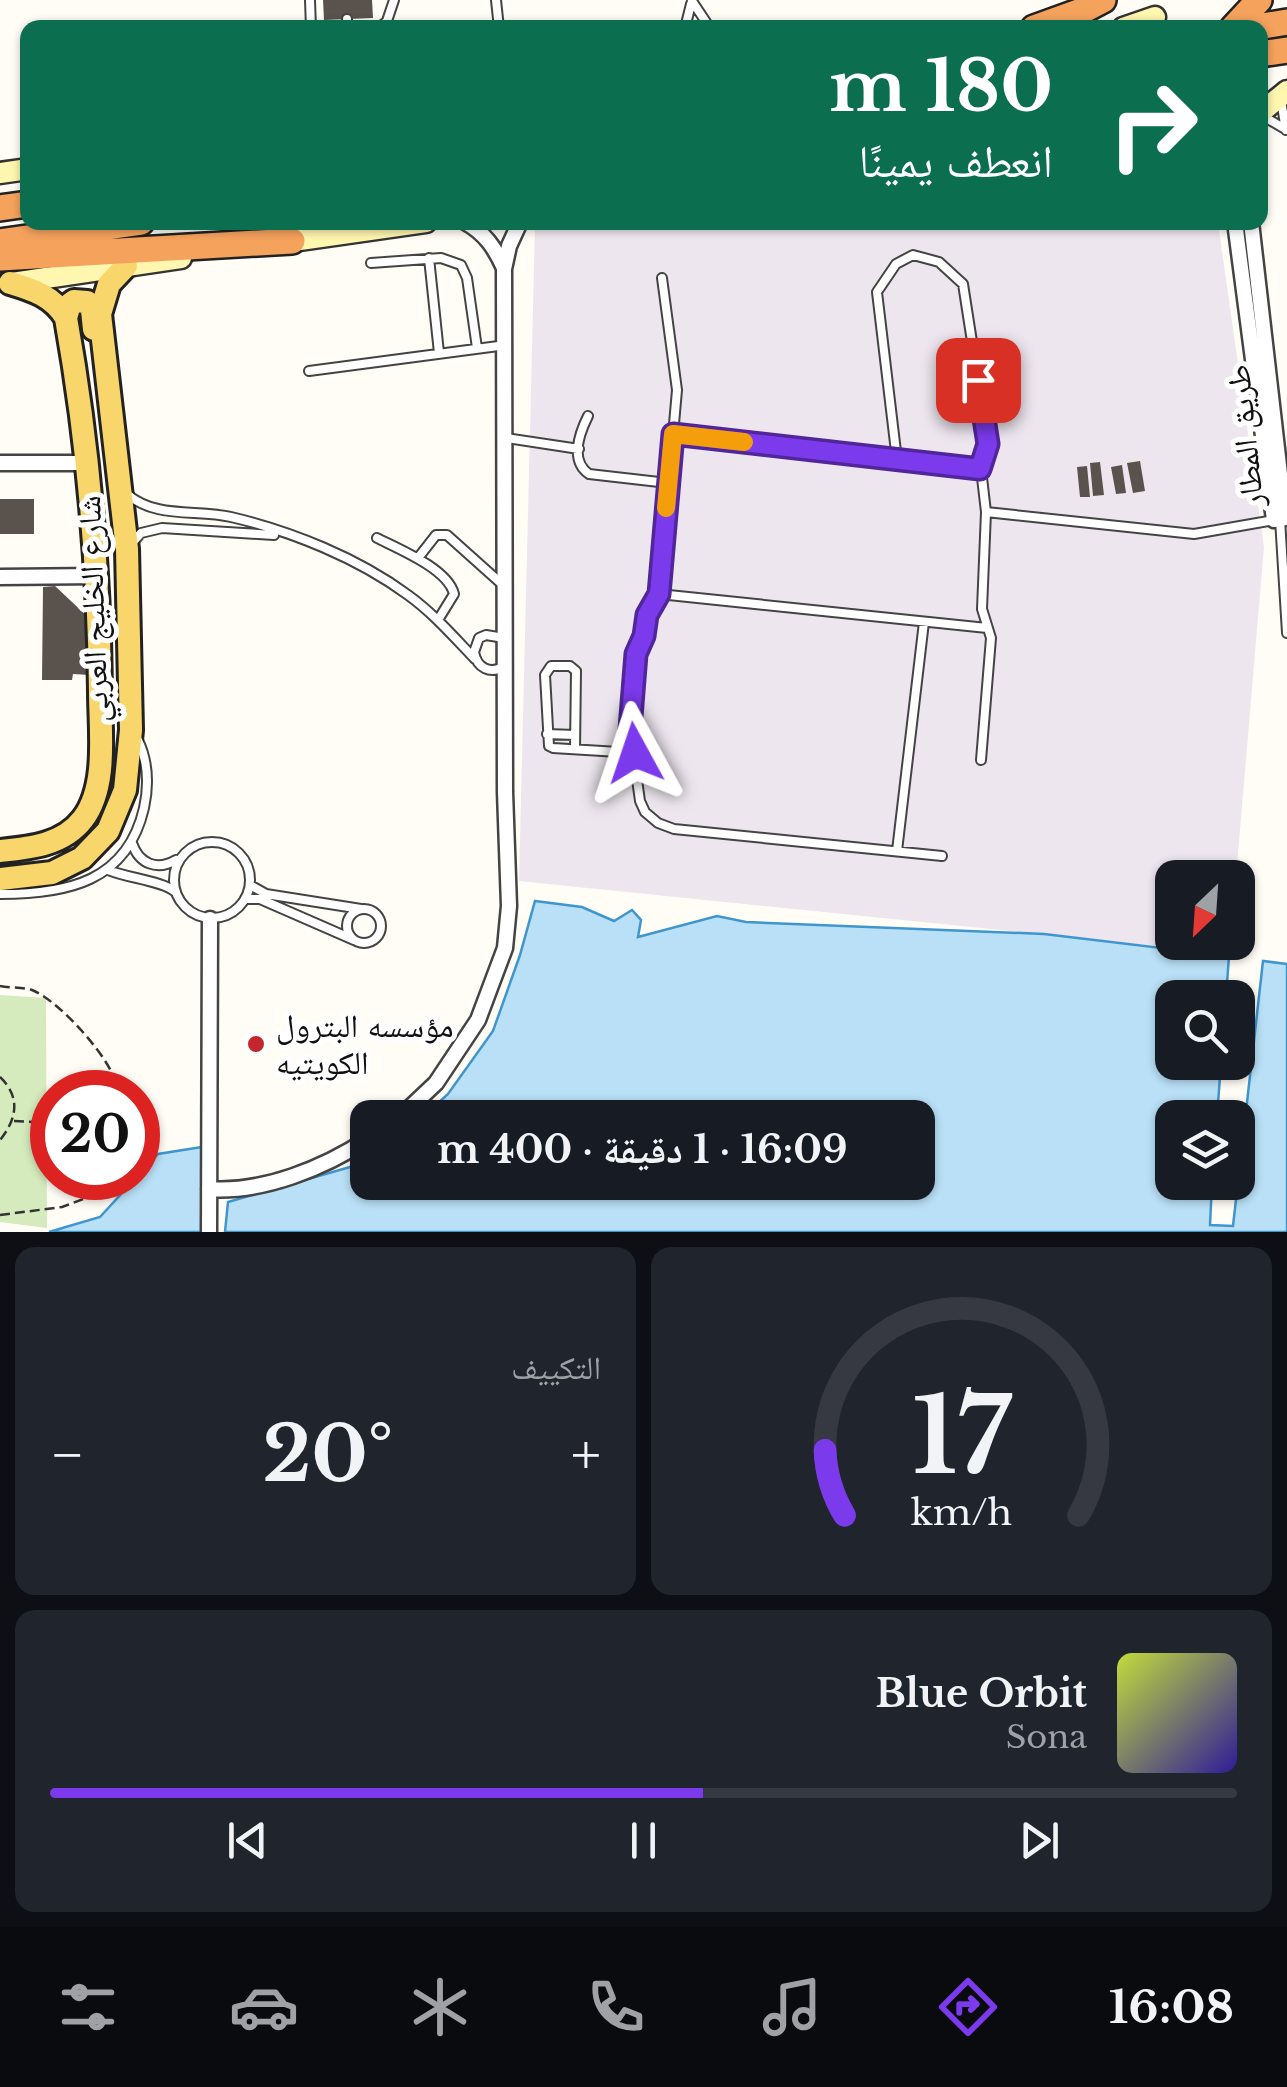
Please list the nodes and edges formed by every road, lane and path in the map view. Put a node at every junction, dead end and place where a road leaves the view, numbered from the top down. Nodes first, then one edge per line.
1 (1103, 0) edge
2 (1259, 0) edge
3 (1056, 20) edge
4 (1240, 20) edge
5 (1284, 94) edge
6 (1286, 130) edge
7 (85, 230) edge
8 (370, 230) edge
9 (478, 230) edge
10 (516, 230) edge
11 (1236, 230) edge
12 (1251, 230) edge
13 (292, 241) junction
14 (0, 242) edge
15 (0, 258) edge
16 (429, 258) junction
17 (371, 263) dead end
18 (126, 266) junction
19 (504, 269) junction
20 (662, 278) dead end
21 (5, 284) edge
22 (66, 318) junction
23 (506, 345) junction
24 (477, 348) junction
25 (439, 353) junction
26 (309, 371) dead end
27 (588, 416) dead end
28 (1280, 423) edge
29 (112, 430) junction
30 (673, 434) junction
31 (506, 438) junction
32 (578, 449) junction
33 (897, 460) junction
34 (0, 463) edge
35 (86, 463) junction
36 (980, 469) junction
37 (668, 483) junction
38 (122, 488) junction
39 (154, 509) junction
40 (986, 512) junction
41 (1277, 519) junction
42 (154, 528) junction
43 (293, 538) junction
44 (377, 538) dead end
45 (127, 554) junction
46 (418, 558) junction
47 (97, 568) junction
48 (0, 577) edge
49 (504, 586) junction
50 (659, 594) junction
51 (504, 612) junction
52 (438, 620) junction
53 (924, 622) junction
54 (987, 628) junction
55 (1287, 633) edge
56 (483, 636) junction
57 (455, 638) junction
58 (504, 638) junction
59 (475, 659) junction
60 (504, 666) junction
61 (131, 725) junction
62 (547, 734) junction
63 (575, 734) junction
64 (575, 749) junction
65 (635, 753) junction
66 (981, 760) dead end
67 (132, 843) junction
68 (0, 851) edge
69 (897, 851) junction
70 (942, 856) dead end
71 (180, 858) junction
72 (108, 870) junction
73 (0, 879) edge
74 (250, 885) junction
75 (175, 892) junction
76 (0, 894) edge
77 (246, 899) junction
78 (361, 909) junction
79 (210, 918) junction
80 (354, 940) junction
81 (0, 986) edge
82 (109, 1070) edge
83 (0, 1077) edge
84 (420, 1100) edge
85 (14, 1121) junction
86 (30, 1122) edge
87 (0, 1140) edge
88 (350, 1151) edge
89 (209, 1189) junction
90 (81, 1200) edge
91 (0, 1215) edge
92 (210, 1232) edge

1 - 3 highway
2 - 4 highway
5 - 6 lane
7 - 14 highway
8 - 13 main road
9 - 19 street
10 - 19 street
11 - 41 street, طريق المطار
12 - 28 street, طريق المطار
13 - 15 highway
13 - 18 main road
16 - 17 lane
16 - 24 lane
16 - 25 lane
18 - 21 main road
18 - 29 main road, شارع الخليج العربي
19 - 23 street
20 - 30 lane
21 - 22 main road
22 - 29 main road
22 - 35 main road, شارع الخليج العربي
23 - 24 lane
23 - 31 street
24 - 25 lane
25 - 26 lane
27 - 32 lane
28 - 41 street, طريق المطار
29 - 38 main road, شارع الخليج العربي
30 - 33 lane
30 - 37 lane
31 - 32 lane
31 - 49 street
32 - 37 lane
33 - 36 lane
33 - 36 lane
34 - 35 street
35 - 47 main road, شارع الخليج العربي
36 - 40 lane
37 - 50 lane
38 - 39 lane
38 - 45 main road, شارع الخليج العربي
39 - 42 lane
39 - 43 lane
40 - 41 lane
40 - 54 lane
41 - 55 lane
42 - 43 lane
42 - 45 lane
43 - 52 lane
44 - 46 lane
45 - 47 main road
45 - 61 main road, شارع الخليج العربي
46 - 49 lane
46 - 52 lane
47 - 48 street
47 - 68 main road, شارع الخليج العربي
49 - 51 street
50 - 53 lane
50 - 65 lane
51 - 56 lane
51 - 58 street
52 - 57 lane
53 - 54 lane
53 - 69 lane
54 - 66 lane
56 - 57 lane
56 - 58 lane
56 - 59 lane
57 - 59 lane
58 - 60 street
59 - 60 lane
60 - 84 street
61 - 67 lane
61 - 73 main road, شارع الخليج العربي
62 - 63 lane
62 - 63 lane
62 - 64 lane
63 - 64 lane
64 - 65 lane
65 - 69 lane
67 - 71 lane
67 - 72 lane
68 - 73 main road
69 - 70 lane
71 - 74 lane
71 - 75 lane
72 - 75 lane
72 - 76 lane
74 - 77 lane
74 - 78 lane
75 - 79 lane
77 - 79 lane
77 - 80 lane
78 - 80 lane
78 - 80 lane
79 - 89 street
81 - 82 path
83 - 85 path
85 - 86 path
85 - 87 path
88 - 89 street
89 - 92 street
90 - 91 path

